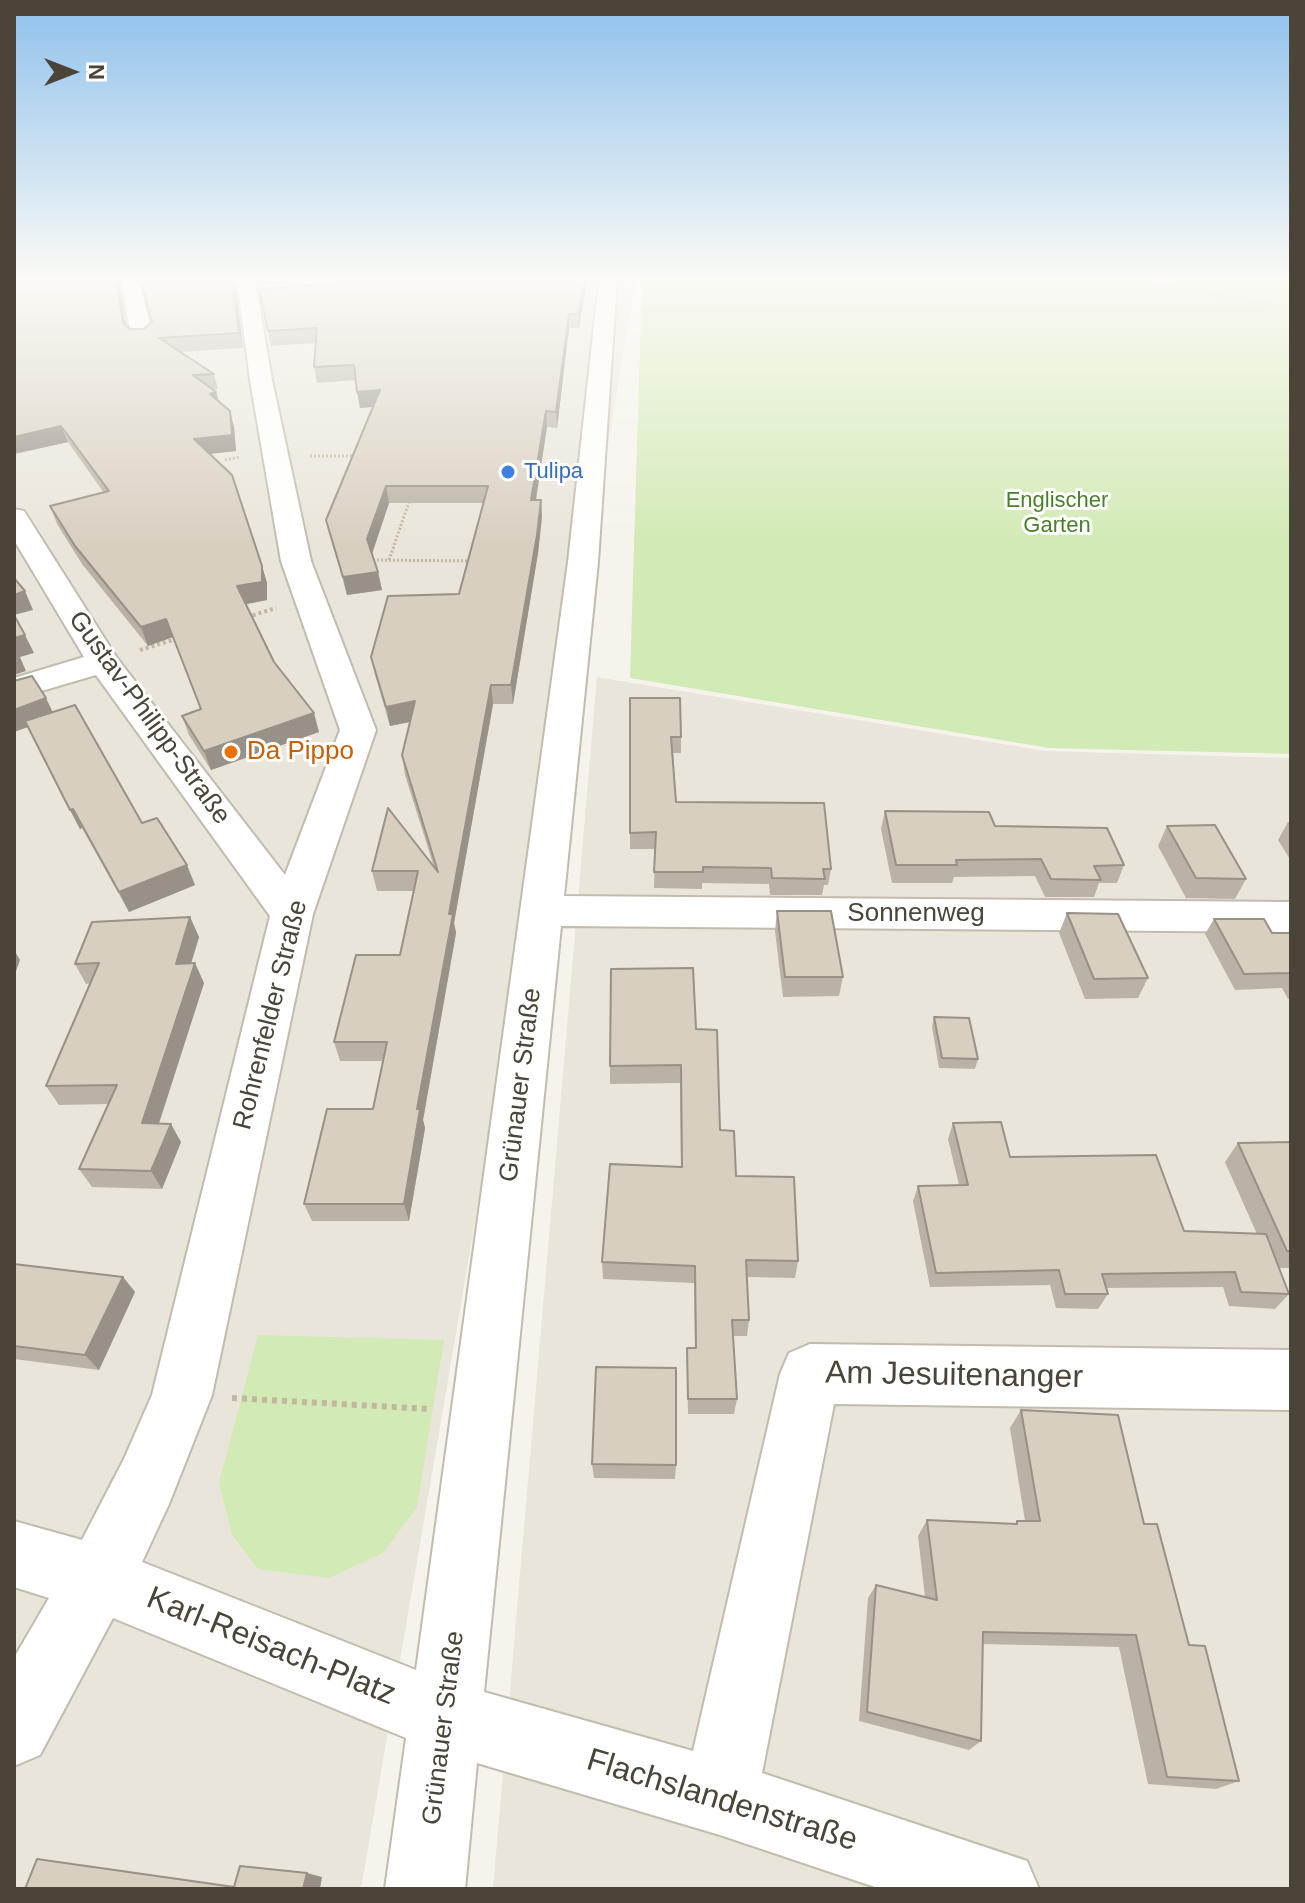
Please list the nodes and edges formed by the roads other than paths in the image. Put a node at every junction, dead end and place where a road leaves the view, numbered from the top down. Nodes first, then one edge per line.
1 (264, 369) edge
2 (600, 369) edge
3 (14, 517) edge
4 (103, 662) junction
5 (14, 689) edge
6 (541, 911) junction
7 (292, 914) junction
8 (1291, 917) edge
9 (1291, 1380) edge
10 (14, 1554) edge
11 (97, 1578) junction
12 (444, 1717) junction
13 (14, 1729) edge
14 (720, 1797) junction
15 (425, 1889) edge
16 (999, 1889) edge

1 - 7 street, Rohrenfelder Straße
2 - 6 street, Grünauer Straße
3 - 4 street, Gustav-Philipp-Straße
4 - 5 street
4 - 7 street, Gustav-Philipp-Straße
6 - 8 street, Sonnenweg
6 - 12 street, Grünauer Straße
7 - 11 street, Rohrenfelder Straße
9 - 14 street, Am Jesuitenanger
10 - 11 street, Karl-Reisach-Platz
11 - 12 street, Karl-Reisach-Platz
11 - 13 street, Rohrenfelder Straße
12 - 14 street, Flachslandenstraße
12 - 15 street, Grünauer Straße
14 - 16 street, Flachslandenstraße

